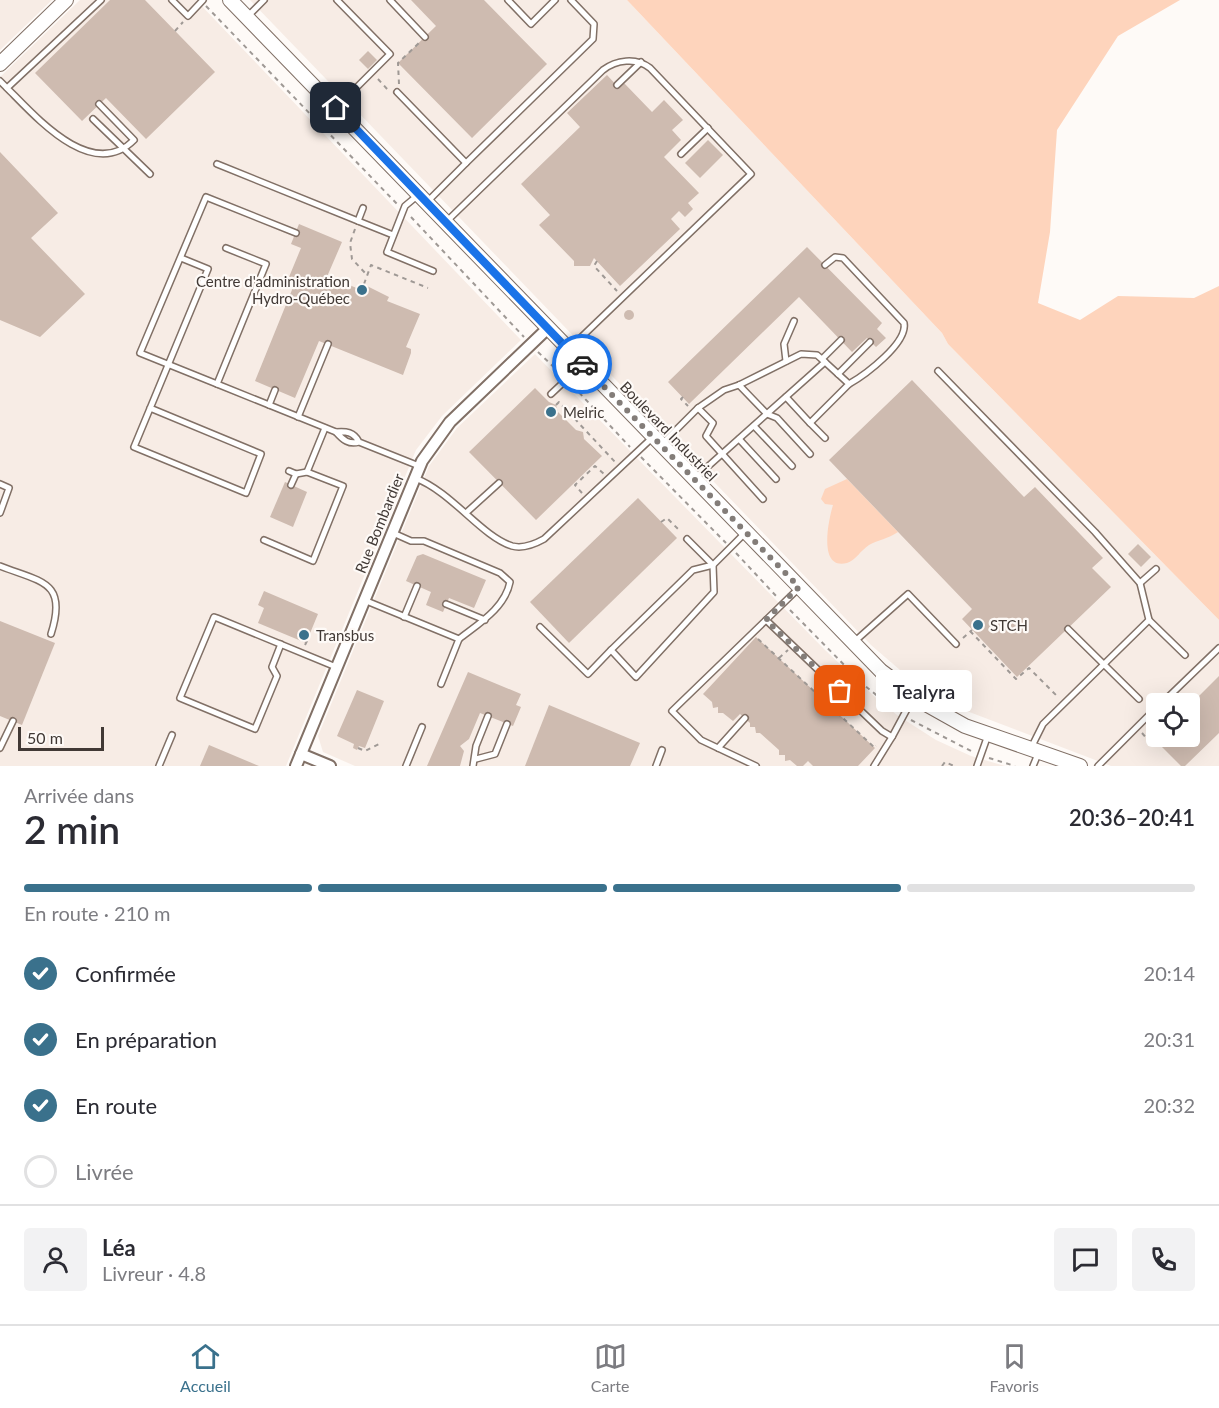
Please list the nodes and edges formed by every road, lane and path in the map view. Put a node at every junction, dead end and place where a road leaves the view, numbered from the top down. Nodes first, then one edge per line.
1 (66, 0) edge
2 (101, 0) edge
3 (172, 0) edge
4 (203, 0) edge
5 (230, 0) edge
6 (264, 0) edge
7 (338, 0) edge
8 (390, 0) edge
9 (508, 0) edge
10 (555, 0) edge
11 (571, 0) edge
12 (207, 8) dead end
13 (188, 16) junction
14 (246, 18) junction
15 (175, 31) dead end
16 (425, 37) joint
17 (641, 62) junction
18 (0, 64) edge
19 (377, 78) dead end
20 (0, 81) edge
21 (617, 85) dead end
22 (7, 88) junction
23 (389, 91) dead end
24 (397, 92) joint
25 (99, 104) dead end
26 (336, 108) junction
27 (93, 119) dead end
28 (708, 128) junction
29 (124, 150) junction
30 (681, 154) dead end
31 (466, 163) junction
32 (217, 164) dead end
33 (150, 174) dead end
34 (423, 198) junction
35 (398, 204) dead end
36 (363, 208) dead end
37 (410, 217) dead end
38 (358, 221) junction
39 (446, 222) junction
40 (355, 228) dead end
41 (296, 233) dead end
42 (393, 235) junction
43 (226, 248) dead end
44 (180, 258) junction
45 (597, 261) dead end
46 (825, 265) dead end
47 (433, 271) dead end
48 (367, 275) junction
49 (364, 284) dead end
50 (428, 288) dead end
51 (623, 297) junction
52 (794, 321) dead end
53 (548, 329) junction
54 (523, 335) dead end
55 (841, 340) dead end
56 (870, 342) dead end
57 (328, 344) dead end
58 (568, 349) junction
59 (539, 353) dead end
60 (786, 360) junction
61 (824, 361) junction
62 (583, 364) junction
63 (168, 365) junction
64 (938, 371) dead end
65 (562, 374) dead end
66 (838, 374) junction
67 (217, 384) junction
68 (849, 384) junction
69 (739, 386) junction
70 (574, 387) dead end
71 (275, 390) dead end
72 (551, 394) dead end
73 (683, 397) dead end
74 (786, 397) junction
75 (269, 405) junction
76 (556, 405) dead end
77 (688, 406) dead end
78 (150, 408) junction
79 (698, 408) junction
80 (767, 414) junction
81 (298, 417) junction
82 (810, 423) junction
83 (754, 426) junction
84 (326, 428) junction
85 (825, 438) dead end
86 (739, 439) junction
87 (657, 441) junction
88 (632, 449) dead end
89 (721, 453) junction
90 (810, 454) dead end
91 (611, 457) dead end
92 (644, 459) dead end
93 (419, 466) junction
94 (792, 466) dead end
95 (599, 469) dead end
96 (289, 471) dead end
97 (308, 472) junction
98 (296, 474) junction
99 (414, 478) junction
100 (693, 479) junction
101 (776, 479) dead end
102 (499, 483) dead end
103 (0, 484) edge
104 (291, 485) dead end
105 (574, 485) dead end
106 (763, 499) dead end
107 (467, 512) junction
108 (0, 513) edge
109 (662, 522) dead end
110 (392, 532) junction
111 (745, 533) junction
112 (685, 537) joint
113 (264, 540) dead end
114 (723, 540) dead end
115 (737, 555) dead end
116 (713, 565) junction
117 (0, 566) edge
118 (1156, 569) dead end
119 (1140, 583) junction
120 (417, 586) dead end
121 (799, 587) junction
122 (778, 597) dead end
123 (364, 600) junction
124 (446, 604) dead end
125 (790, 610) dead end
126 (404, 617) junction
127 (485, 620) junction
128 (766, 620) junction
129 (1149, 620) junction
130 (540, 627) dead end
131 (1068, 629) dead end
132 (51, 634) dead end
133 (309, 637) dead end
134 (756, 637) dead end
135 (964, 637) dead end
136 (459, 639) junction
137 (282, 644) junction
138 (853, 644) junction
139 (957, 644) dead end
140 (305, 646) dead end
141 (792, 646) junction
142 (1219, 648) edge
143 (611, 650) junction
144 (1185, 655) dead end
145 (779, 658) junction
146 (1104, 664) junction
147 (336, 667) junction
148 (441, 684) dead end
149 (1172, 693) edge
150 (914, 696) junction
151 (1058, 697) dead end
152 (1139, 699) dead end
153 (896, 711) dead end
154 (488, 716) dead end
155 (745, 718) dead end
156 (1146, 718) edge
157 (911, 720) dead end
158 (13, 721) dead end
159 (507, 724) dead end
160 (422, 727) dead end
161 (172, 735) dead end
162 (988, 735) junction
163 (892, 737) junction
164 (381, 743) dead end
165 (0, 748) edge
166 (358, 748) dead end
167 (718, 748) junction
168 (875, 748) dead end
169 (662, 750) dead end
170 (1034, 751) junction
171 (972, 752) dead end
172 (301, 754) junction
173 (987, 757) dead end
174 (476, 759) junction
175 (159, 766) edge
176 (296, 766) edge
177 (330, 766) edge
178 (406, 766) edge
179 (473, 766) edge
180 (656, 766) edge
181 (756, 766) edge
182 (874, 766) edge
183 (942, 766) edge
184 (954, 766) edge
185 (977, 766) edge
186 (1015, 766) edge
187 (1033, 766) edge
188 (1080, 766) edge
189 (1098, 766) edge

1 - 18 street
2 - 22 lane
3 - 13 lane
4 - 13 lane
5 - 14 street, Boulevard Industriel
6 - 14 lane
7 - 26 lane
8 - 16 lane
9 - 10 lane
11 - 31 lane
12 - 35 path
13 - 15 path
14 - 26 street, Boulevard Industriel
16 - 24 path
17 - 21 lane
17 - 28 lane
17 - 39 lane
19 - 23 path
20 - 22 lane
22 - 29 lane
24 - 31 lane
25 - 29 lane
26 - 34 street, Boulevard Industriel
27 - 29 lane
28 - 30 lane
28 - 51 lane
29 - 33 lane
31 - 34 lane
32 - 38 lane
34 - 39 street, Boulevard Industriel
34 - 42 lane
36 - 38 lane
37 - 54 path
38 - 42 lane
39 - 53 street, Boulevard Industriel
40 - 48 path
41 - 44 lane
42 - 47 lane
43 - 67 lane
44 - 63 lane
44 - 63 lane
45 - 51 path
46 - 68 lane
48 - 49 path
48 - 50 path
51 - 58 lane
52 - 60 lane
53 - 58 street, Boulevard Industriel
53 - 93 street, Rue Bombardier
55 - 61 lane
56 - 66 lane
57 - 81 lane
58 - 62 street, Boulevard Industriel
59 - 65 path
60 - 61 lane
60 - 69 lane
61 - 66 lane
61 - 74 lane
62 - 72 lane
62 - 87 street, Boulevard Industriel
63 - 67 lane
63 - 78 lane
64 - 119 lane
66 - 68 lane
67 - 75 lane
68 - 82 lane
69 - 79 lane
69 - 80 lane
70 - 88 path
71 - 75 lane
73 - 77 path
74 - 80 lane
74 - 82 lane
75 - 81 lane
76 - 91 path
78 - 78 lane
79 - 87 lane
79 - 89 lane
80 - 83 lane
80 - 90 lane
81 - 84 lane
82 - 85 lane
83 - 86 lane
83 - 94 lane
84 - 93 lane
84 - 97 lane
86 - 89 lane
86 - 101 lane
87 - 100 street, Boulevard Industriel
87 - 107 lane
89 - 100 lane
89 - 106 lane
92 - 114 path
93 - 99 street, Rue Bombardier
95 - 105 path
96 - 98 lane
97 - 98 lane
97 - 113 lane
98 - 104 lane
99 - 107 lane
99 - 110 street, Rue Bombardier
100 - 111 street, Boulevard Industriel
102 - 107 lane
103 - 108 lane
109 - 112 path
110 - 123 street, Rue Bombardier
110 - 127 lane
111 - 116 lane
111 - 121 street, Boulevard Industriel
112 - 116 lane
115 - 122 path
116 - 143 lane
116 - 143 lane
117 - 132 lane
118 - 119 lane
119 - 129 lane
120 - 126 lane
121 - 128 lane
121 - 138 street, Boulevard Industriel
123 - 126 lane
123 - 147 street, Rue Bombardier
124 - 127 lane
125 - 153 path
126 - 136 lane
127 - 136 lane
128 - 141 lane
128 - 167 lane
129 - 144 lane
129 - 146 lane
130 - 143 lane
131 - 146 lane
133 - 140 path
134 - 145 path
135 - 151 path
136 - 148 lane
137 - 137 lane
137 - 147 lane
138 - 139 lane
138 - 150 street, Boulevard Industriel
141 - 145 path
141 - 163 lane
142 - 149 lane
145 - 168 path
146 - 152 lane
146 - 170 lane
147 - 172 street, Rue Bombardier
150 - 162 street, Boulevard Industriel
150 - 163 lane
154 - 174 lane
155 - 167 lane
156 - 189 lane
157 - 171 path
158 - 165 lane
159 - 174 lane
160 - 178 lane
161 - 175 lane
162 - 170 street, Boulevard Industriel
162 - 185 lane
163 - 182 lane
164 - 166 path
167 - 181 lane
169 - 180 lane
170 - 187 lane
170 - 188 street, Boulevard Industriel
172 - 176 street, Rue Bombardier
172 - 177 street
173 - 186 path
174 - 179 lane
183 - 184 path

